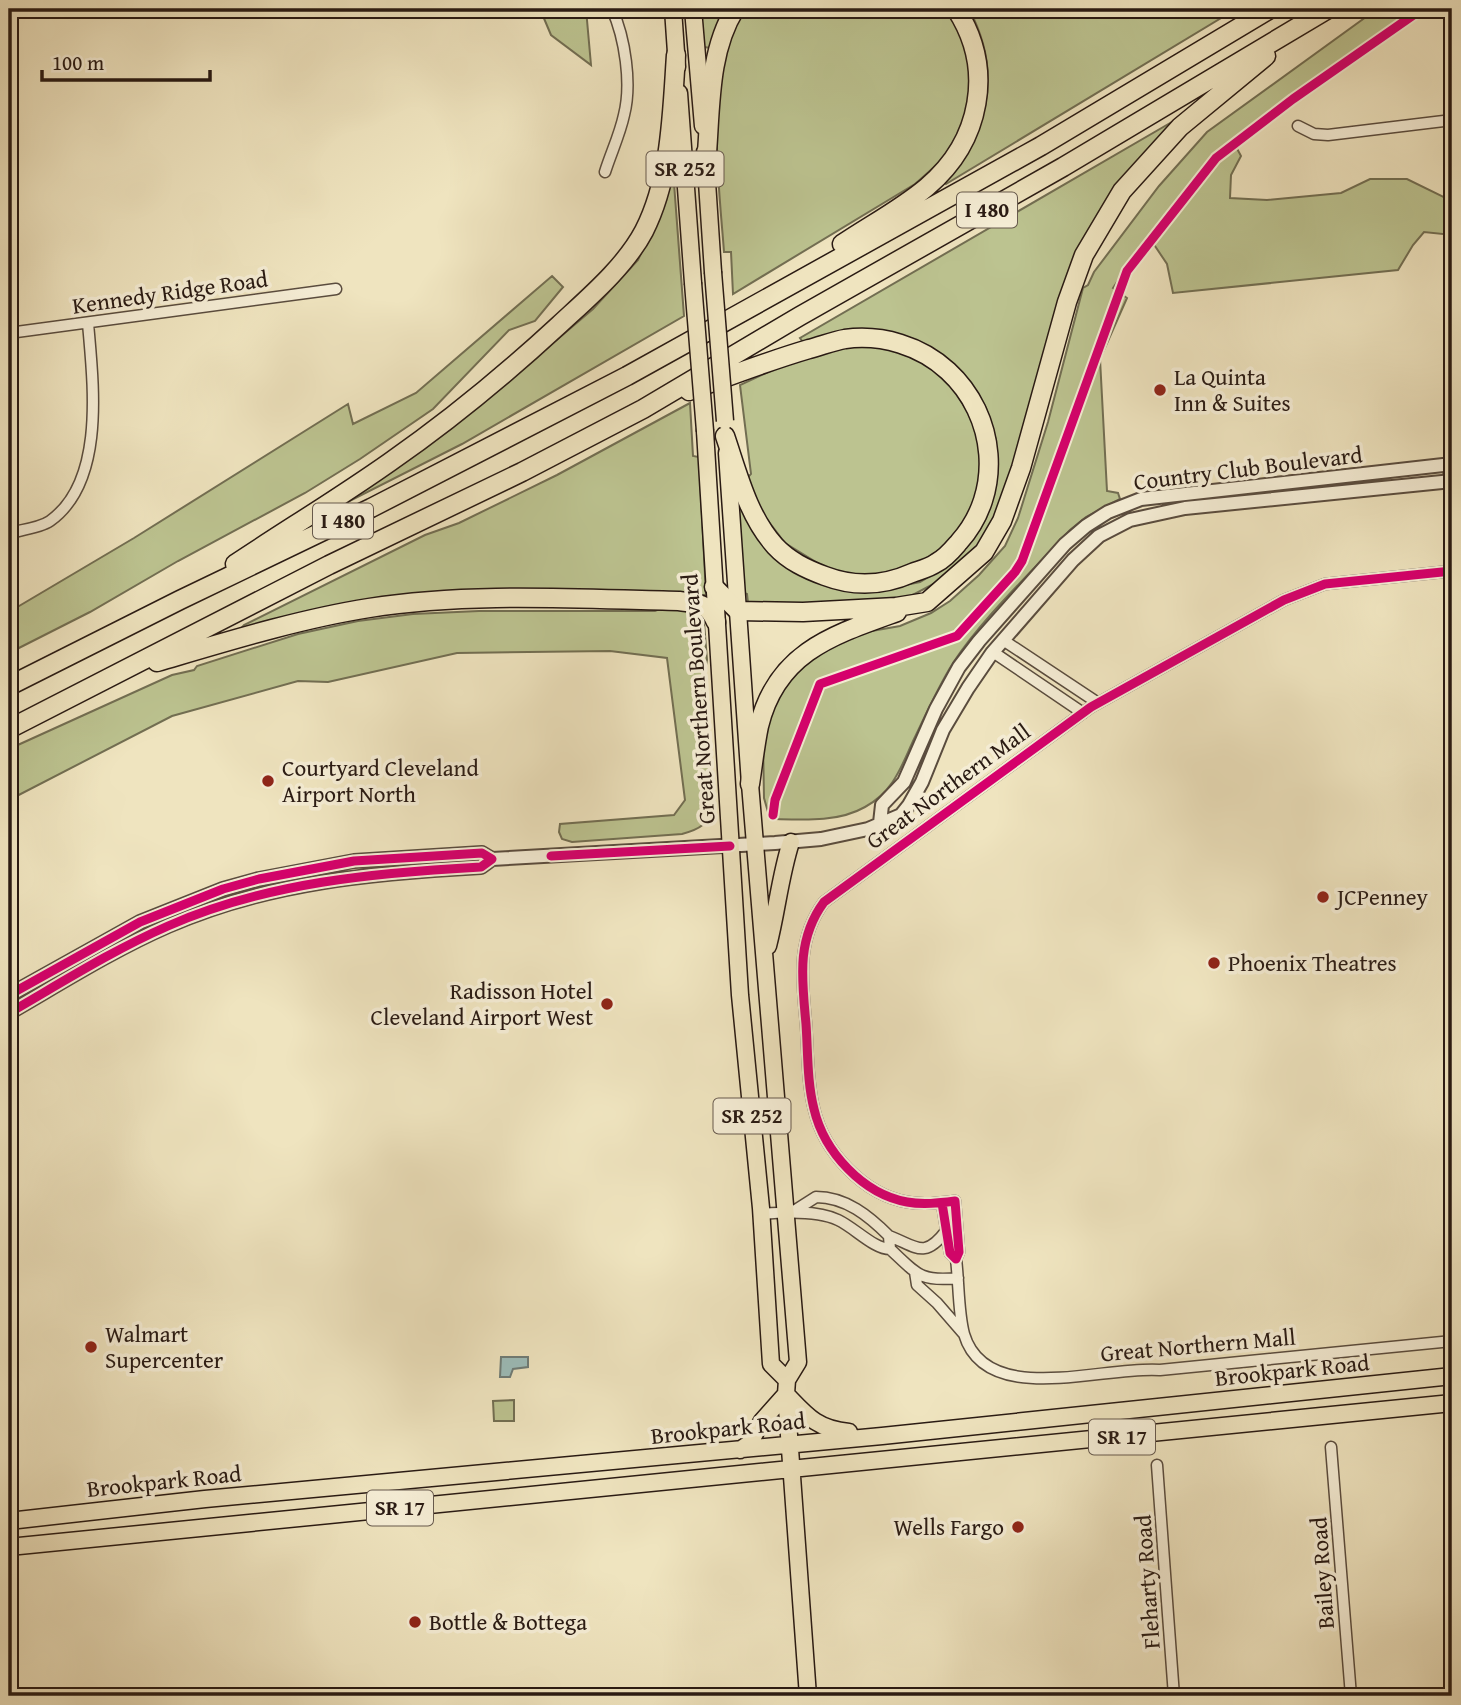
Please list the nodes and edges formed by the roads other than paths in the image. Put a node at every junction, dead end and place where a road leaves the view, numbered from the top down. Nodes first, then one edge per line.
1 (612, 9) edge
2 (673, 9) edge
3 (693, 9) edge
4 (735, 9) edge
5 (956, 9) edge
6 (1269, 9) edge
7 (1322, 13) edge
8 (677, 55) junction
9 (1452, 120) edge
10 (1298, 126) dead end
11 (706, 165) junction
12 (605, 172) dead end
13 (794, 282) junction
14 (336, 289) dead end
15 (88, 323) junction
16 (9, 333) edge
17 (643, 408) junction
18 (725, 428) junction
19 (1450, 465) edge
20 (1451, 481) edge
21 (1452, 502) edge
22 (9, 533) edge
23 (1452, 571) edge
24 (714, 587) junction
25 (180, 600) junction
26 (927, 602) junction
27 (738, 611) junction
28 (716, 622) junction
29 (1003, 640) junction
30 (993, 652) junction
31 (120, 672) junction
32 (9, 686) edge
33 (1098, 703) junction
34 (1083, 713) junction
35 (9, 729) edge
36 (750, 784) junction
37 (880, 823) junction
38 (791, 842) junction
39 (755, 845) junction
40 (730, 846) junction
41 (492, 859) junction
42 (765, 959) junction
43 (9, 995) edge
44 (9, 1013) edge
45 (942, 1203) junction
46 (789, 1212) junction
47 (761, 1214) junction
48 (946, 1231) junction
49 (889, 1236) junction
50 (890, 1250) junction
51 (956, 1259) junction
52 (915, 1272) junction
53 (958, 1278) junction
54 (964, 1335) junction
55 (1452, 1341) edge
56 (1452, 1376) edge
57 (786, 1387) junction
58 (1452, 1404) edge
59 (882, 1436) junction
60 (790, 1445) junction
61 (1331, 1447) dead end
62 (740, 1450) junction
63 (1157, 1465) dead end
64 (792, 1470) junction
65 (9, 1521) edge
66 (9, 1547) edge
67 (808, 1696) edge
68 (1174, 1696) edge
69 (1351, 1696) edge

1 - 12 street
2 - 8 main road, Great Northern Boulevard / SR 252
3 - 11 main road, Great Northern Boulevard / SR 252
4 - 11 highway
5 - 13 highway
6 - 13 highway, I 480
7 - 17 highway, I 480
7 - 26 highway
8 - 24 main road, Great Northern Boulevard / SR 252, bridge
8 - 25 highway
9 - 10 street
11 - 18 main road, Great Northern Boulevard / SR 252, bridge
13 - 25 highway, I 480
14 - 15 street, Kennedy Ridge Road
15 - 16 street, Kennedy Ridge Road
15 - 22 street
17 - 18 highway
17 - 31 highway, I 480
18 - 27 main road, Great Northern Boulevard / SR 252
19 - 20 street
19 - 37 street, Country Club Boulevard
20 - 21 street
20 - 29 street, Country Club Boulevard
23 - 33 street, Great Northern Mall
24 - 27 highway
24 - 28 main road, Great Northern Boulevard / SR 252
25 - 32 highway, I 480
26 - 27 highway
26 - 36 highway
27 - 36 main road, Great Northern Boulevard / SR 252
28 - 31 highway
28 - 40 main road, Great Northern Boulevard / SR 252
29 - 30 street, Country Club Boulevard
29 - 33 street
30 - 34 street
30 - 37 street, Country Club Boulevard
31 - 35 highway, I 480
33 - 34 street, Great Northern Mall
34 - 45 street, Great Northern Mall
36 - 39 main road, Great Northern Boulevard / SR 252
37 - 38 street, Country Club Boulevard
38 - 39 street, Country Club Boulevard
38 - 42 main road
39 - 40 street, Country Club Boulevard
39 - 42 main road, Great Northern Boulevard / SR 252
40 - 41 street, Country Club Boulevard
40 - 47 main road, Great Northern Boulevard / SR 252
41 - 43 street, Country Club Boulevard
41 - 44 street, Country Club Boulevard
42 - 46 main road, Great Northern Boulevard / SR 252
45 - 48 street, Great Northern Mall
45 - 51 street, Great Northern Mall
46 - 47 street, Great Northern Mall
46 - 49 street, Great Northern Mall
46 - 50 street, Great Northern Mall
46 - 57 main road, Great Northern Boulevard / SR 252
47 - 57 main road, Great Northern Boulevard / SR 252
48 - 49 street, Great Northern Mall
48 - 51 street, Great Northern Mall
49 - 50 street
50 - 52 street, Great Northern Mall
51 - 53 street, Great Northern Mall
52 - 53 street, Great Northern Mall
52 - 54 street, Great Northern Mall
53 - 54 street, Great Northern Mall
54 - 55 street, Great Northern Mall
56 - 59 main road, Brookpark Road / SR 17
57 - 59 main road
57 - 60 main road, Great Northern Boulevard / SR 252
57 - 62 main road
58 - 64 main road, Brookpark Road / SR 17
59 - 60 main road, Brookpark Road / SR 17
60 - 62 main road, Brookpark Road / SR 17
60 - 64 main road, Great Northern Boulevard / SR 252
61 - 69 street, Bailey Road
62 - 65 main road, Brookpark Road / SR 17
63 - 68 street, Fleharty Road
64 - 66 main road, Brookpark Road / SR 17
64 - 67 main road, Great Northern Boulevard / SR 252

